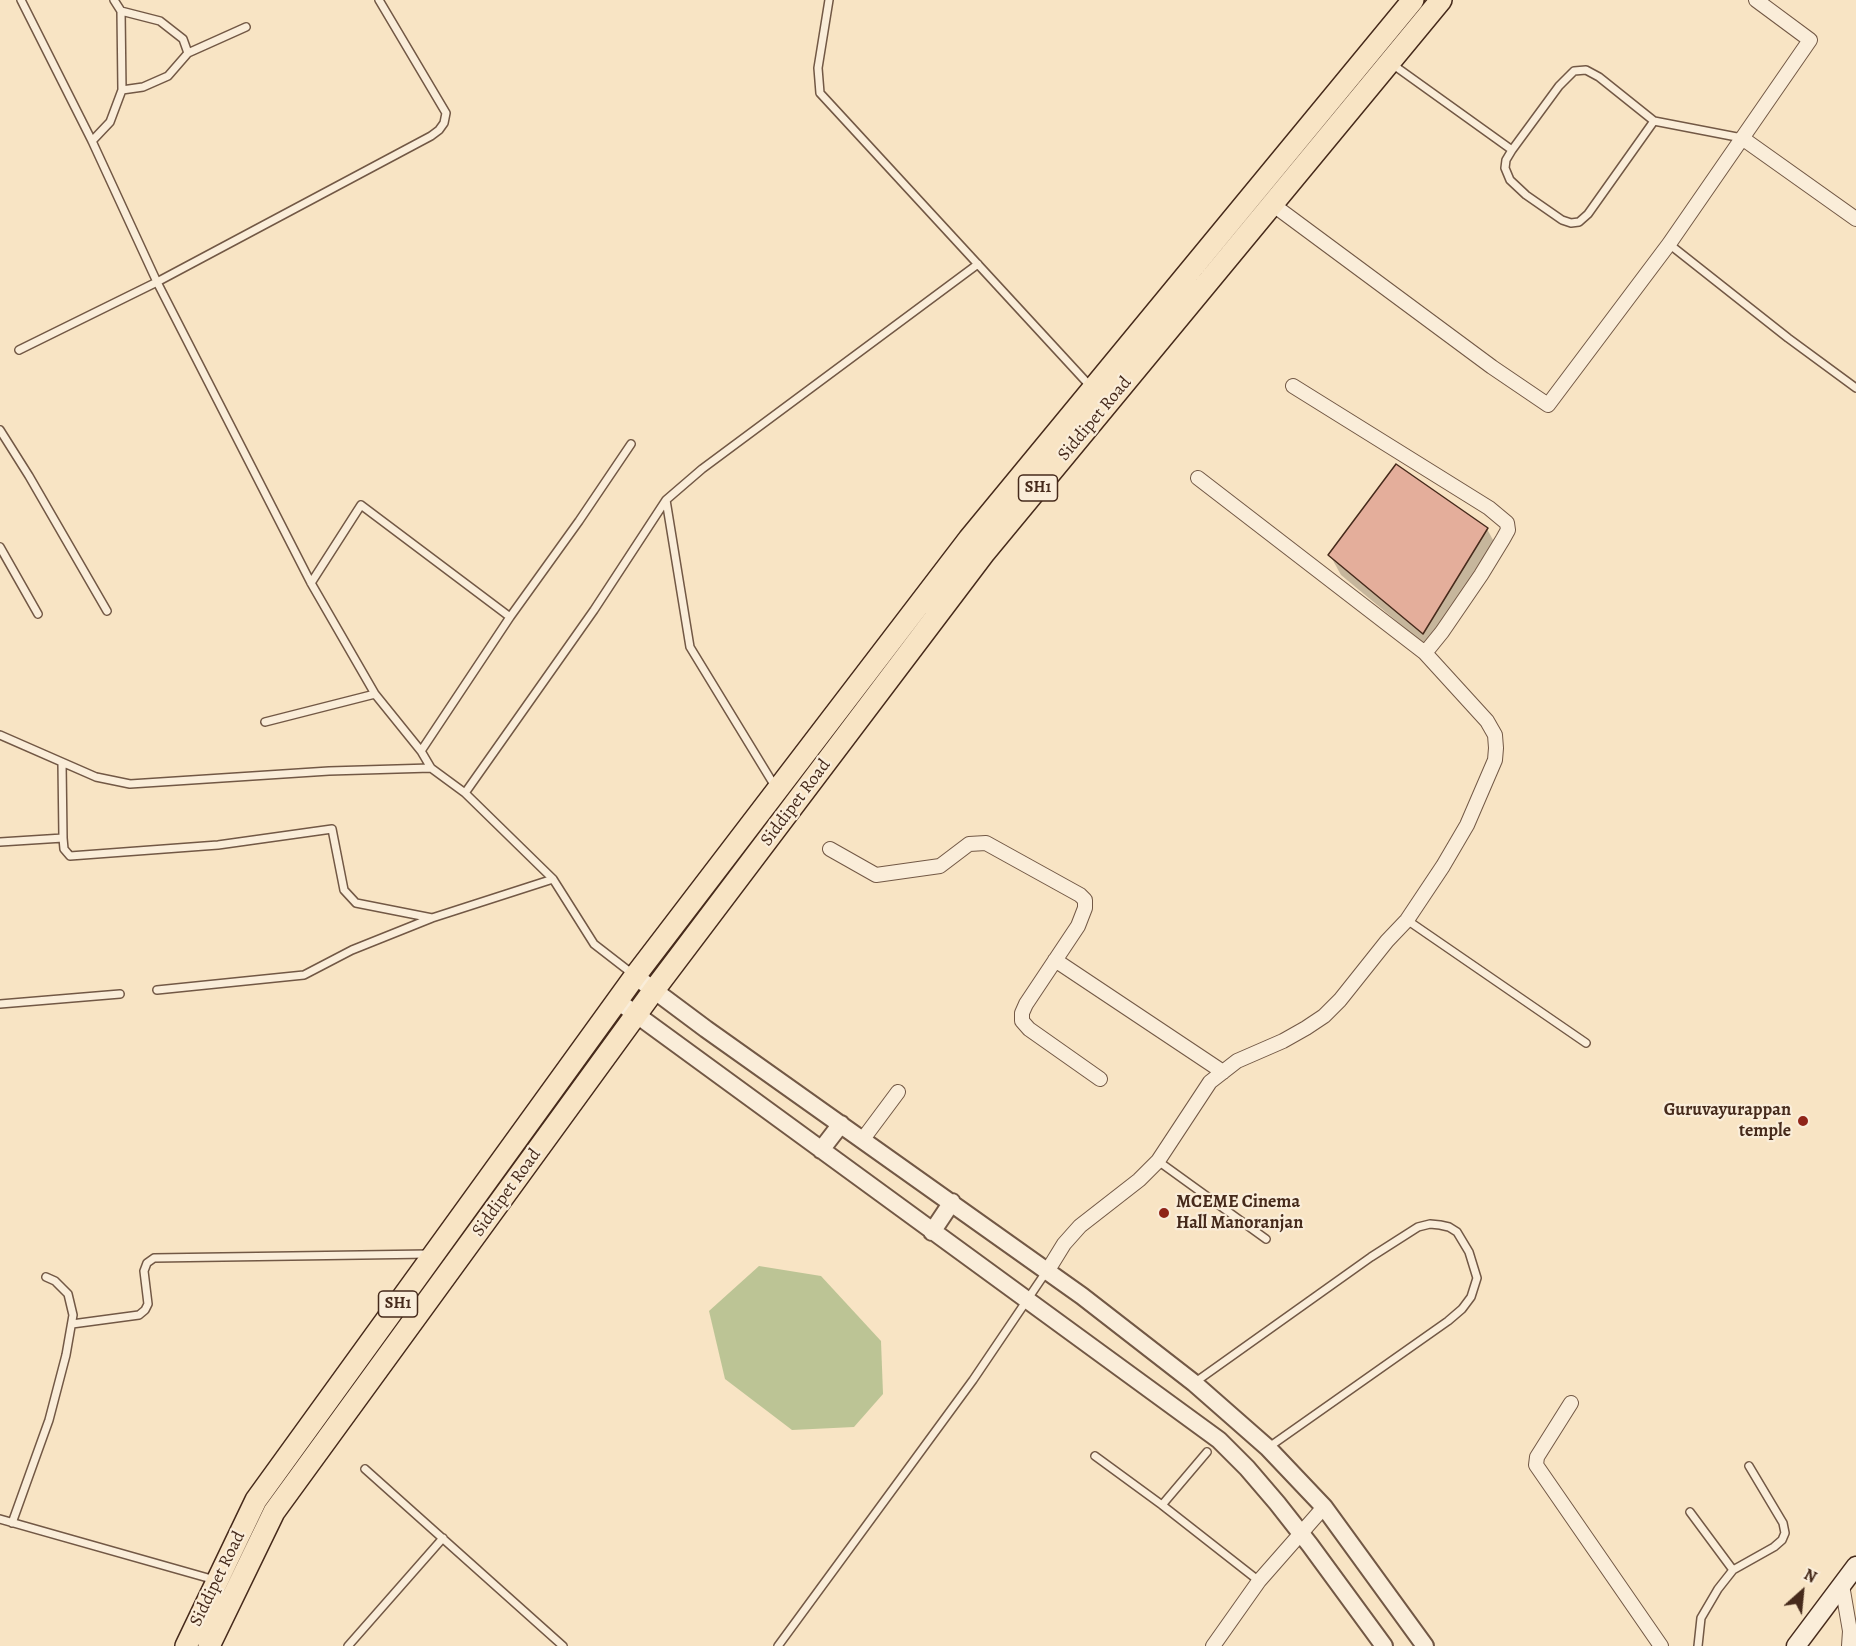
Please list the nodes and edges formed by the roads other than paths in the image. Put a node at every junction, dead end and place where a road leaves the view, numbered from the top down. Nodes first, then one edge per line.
1 (21, 0) edge
2 (114, 0) edge
3 (379, 0) edge
4 (829, 0) edge
5 (1413, 0) edge
6 (1440, 0) edge
7 (1756, 0) edge
8 (121, 11) junction
9 (246, 27) dead end
10 (188, 53) junction
11 (1389, 62) junction
12 (122, 90) junction
13 (1654, 121) junction
14 (1742, 138) junction
15 (92, 141) junction
16 (1512, 150) junction
17 (1272, 204) junction
18 (1856, 219) edge
19 (1669, 244) junction
20 (978, 264) junction
21 (157, 282) junction
22 (19, 350) dead end
23 (1293, 387) dead end
24 (1856, 388) edge
25 (1093, 389) junction
26 (0, 430) edge
27 (631, 444) dead end
28 (1198, 478) dead end
29 (666, 500) junction
30 (0, 547) edge
31 (311, 583) junction
32 (106, 611) dead end
33 (38, 614) dead end
34 (510, 617) junction
35 (1425, 653) junction
36 (375, 694) junction
37 (265, 722) dead end
38 (0, 735) edge
39 (421, 751) junction
40 (62, 763) junction
41 (431, 768) junction
42 (777, 790) junction
43 (465, 793) junction
44 (63, 838) junction
45 (0, 842) edge
46 (830, 849) dead end
47 (553, 879) junction
48 (432, 918) junction
49 (1407, 920) junction
50 (1055, 960) junction
51 (635, 976) junction
52 (157, 990) dead end
53 (654, 990) junction
54 (120, 994) dead end
55 (617, 1001) junction
56 (0, 1004) edge
57 (636, 1015) junction
58 (1586, 1043) dead end
59 (1223, 1072) junction
60 (1100, 1079) dead end
61 (898, 1092) dead end
62 (841, 1124) junction
63 (863, 1139) junction
64 (821, 1150) junction
65 (1158, 1161) junction
66 (952, 1202) junction
67 (932, 1232) junction
68 (1266, 1239) dead end
69 (434, 1254) junction
70 (1048, 1270) junction
71 (46, 1277) dead end
72 (1027, 1300) junction
73 (72, 1324) junction
74 (1194, 1383) junction
75 (1571, 1403) dead end
76 (1268, 1448) junction
77 (1207, 1452) dead end
78 (1095, 1456) dead end
79 (1749, 1466) dead end
80 (365, 1469) dead end
81 (1162, 1505) junction
82 (1324, 1507) junction
83 (1690, 1512) dead end
84 (0, 1519) edge
85 (12, 1523) junction
86 (1300, 1533) junction
87 (443, 1538) junction
88 (1856, 1566) edge
89 (1733, 1570) junction
90 (218, 1580) junction
91 (1259, 1581) junction
92 (1842, 1585) junction
93 (186, 1646) edge
94 (210, 1646) edge
95 (348, 1646) edge
96 (563, 1646) edge
97 (778, 1646) edge
98 (1213, 1646) edge
99 (1384, 1646) edge
100 (1425, 1646) edge
101 (1661, 1646) edge
102 (1698, 1646) edge
103 (1796, 1646) edge
104 (1849, 1646) edge

1 - 15 lane
2 - 8 lane
3 - 21 lane
4 - 20 lane
5 - 25 main road, Siddipet Road / SH1
6 - 11 main road, Siddipet Road / SH1
7 - 14 street
8 - 10 lane
8 - 12 lane
9 - 10 lane
10 - 12 lane
11 - 16 lane
11 - 17 main road, Siddipet Road / SH1
12 - 15 lane
13 - 14 lane
13 - 16 lane
13 - 16 lane
14 - 18 street
14 - 19 street
15 - 21 lane
17 - 19 street
17 - 53 main road, Siddipet Road / SH1
19 - 24 lane
20 - 25 lane
20 - 29 lane
21 - 22 lane
21 - 31 lane
23 - 35 street
25 - 42 main road, Siddipet Road / SH1
26 - 32 lane
27 - 34 lane
28 - 35 street
29 - 42 lane
29 - 43 lane
30 - 33 lane
31 - 34 lane
31 - 36 lane
34 - 39 lane
35 - 49 street
36 - 37 lane
36 - 39 lane
38 - 40 lane
39 - 41 lane
40 - 41 lane
40 - 44 lane
41 - 43 lane
42 - 51 main road, Siddipet Road / SH1
43 - 47 lane
44 - 45 lane
44 - 48 lane
46 - 50 street
47 - 48 lane
47 - 51 lane
48 - 52 lane
49 - 58 lane
49 - 59 street
50 - 59 street
50 - 60 street
51 - 53 street
51 - 55 main road, Siddipet Road / SH1
53 - 57 main road, Siddipet Road / SH1
53 - 62 street
54 - 56 lane
55 - 57 street
55 - 69 main road, Siddipet Road / SH1
57 - 64 street
57 - 94 main road, Siddipet Road / SH1
59 - 65 street
61 - 63 street
62 - 63 street
62 - 64 street
63 - 66 street
64 - 67 street
65 - 68 lane
65 - 70 street
66 - 67 street
66 - 70 street
67 - 72 street
69 - 73 lane
69 - 90 main road, Siddipet Road / SH1
70 - 72 lane
70 - 74 street
71 - 73 lane
72 - 86 street
72 - 97 lane
73 - 85 lane
74 - 76 street
74 - 76 lane
75 - 101 street
76 - 82 street
77 - 81 lane
78 - 81 lane
79 - 89 lane
80 - 87 lane
81 - 91 lane
82 - 86 street
82 - 100 street
83 - 89 lane
84 - 85 lane
85 - 90 lane
86 - 91 street
86 - 99 street
87 - 95 lane
87 - 96 lane
88 - 92 main road
89 - 102 lane
90 - 93 main road, Siddipet Road / SH1
91 - 98 street
92 - 103 main road
92 - 104 street

